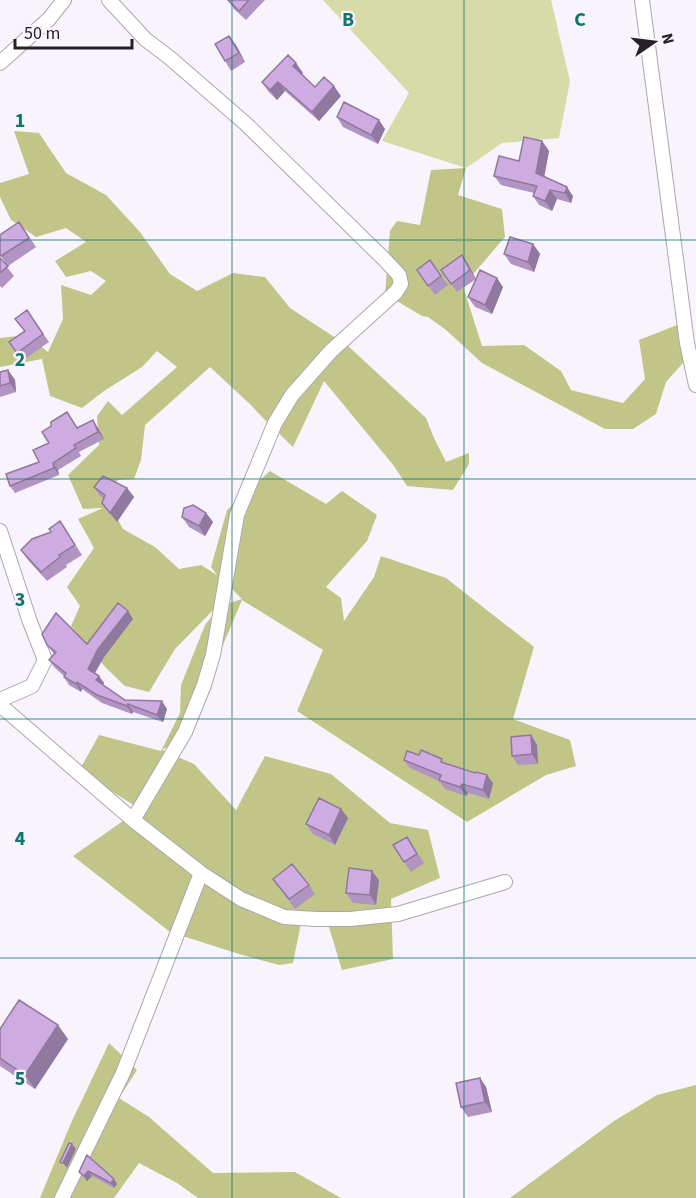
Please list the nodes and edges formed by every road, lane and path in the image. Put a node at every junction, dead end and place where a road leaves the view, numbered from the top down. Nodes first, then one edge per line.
1 (64, 0) edge
2 (109, 0) edge
3 (642, 0) edge
4 (0, 63) edge
5 (696, 385) edge
6 (0, 531) edge
7 (0, 703) edge
8 (133, 820) junction
9 (201, 873) junction
10 (505, 882) dead end
11 (62, 1198) edge

1 - 4 street
2 - 8 street
3 - 5 street
6 - 7 street
7 - 8 street
8 - 9 street
9 - 10 street
9 - 11 street

